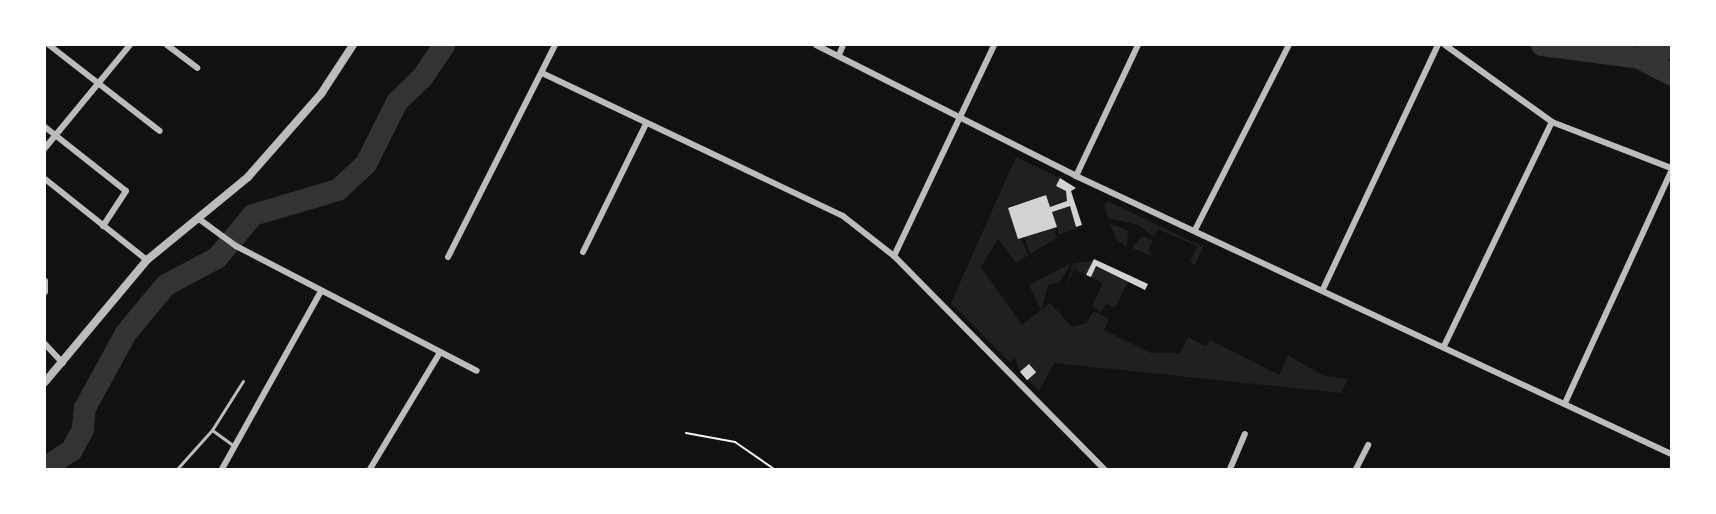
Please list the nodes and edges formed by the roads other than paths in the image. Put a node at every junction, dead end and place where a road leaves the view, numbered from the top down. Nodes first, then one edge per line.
1 (49, 45) edge
2 (130, 45) edge
3 (167, 45) edge
4 (353, 45) edge
5 (555, 45) edge
6 (816, 45) edge
7 (843, 45) edge
8 (994, 45) edge
9 (1138, 45) edge
10 (1289, 45) edge
11 (1438, 45) edge
12 (1445, 45) edge
13 (839, 55) junction
14 (197, 68) dead end
15 (542, 73) junction
16 (100, 83) junction
17 (962, 116) junction
18 (1552, 122) junction
19 (646, 124) junction
20 (45, 128) edge
21 (160, 131) dead end
22 (56, 135) junction
23 (45, 148) edge
24 (1671, 170) edge
25 (1076, 176) junction
26 (45, 179) edge
27 (199, 219) junction
28 (103, 226) junction
29 (1195, 230) junction
30 (583, 252) dead end
31 (894, 256) junction
32 (448, 258) dead end
33 (147, 260) junction
34 (45, 281) edge
35 (1324, 287) junction
36 (321, 291) junction
37 (45, 292) edge
38 (45, 344) edge
39 (1445, 344) junction
40 (439, 354) junction
41 (63, 363) junction
42 (477, 371) dead end
43 (243, 381) dead end
44 (45, 382) edge
45 (1565, 404) junction
46 (212, 430) junction
47 (1245, 434) dead end
48 (1368, 445) dead end
49 (235, 446) junction
50 (1671, 454) edge
51 (177, 469) edge
52 (222, 469) edge
53 (370, 469) edge
54 (1104, 469) edge
55 (1230, 469) edge
56 (1356, 469) edge

1 - 16 street
2 - 16 street
3 - 14 street
4 - 27 street
5 - 15 street
6 - 13 street
7 - 13 street
8 - 17 street
9 - 25 street
10 - 29 street
11 - 35 street
12 - 18 street
13 - 17 street
15 - 19 street
15 - 32 street
16 - 21 street
16 - 22 street
17 - 25 street
17 - 31 street
18 - 24 street
18 - 39 street
19 - 30 street
19 - 31 street
20 - 22 street
22 - 23 street
22 - 28 street
24 - 45 street
25 - 29 street
26 - 28 street
27 - 33 street
27 - 36 street
28 - 33 street
29 - 35 street
31 - 54 street
33 - 41 street
34 - 37 street
35 - 39 street
36 - 40 street
36 - 49 street
38 - 41 street
39 - 45 street
40 - 42 street
40 - 53 street
41 - 44 street
43 - 46 lane
45 - 50 street
46 - 49 lane
46 - 51 lane
47 - 55 street
48 - 56 street
49 - 52 street

